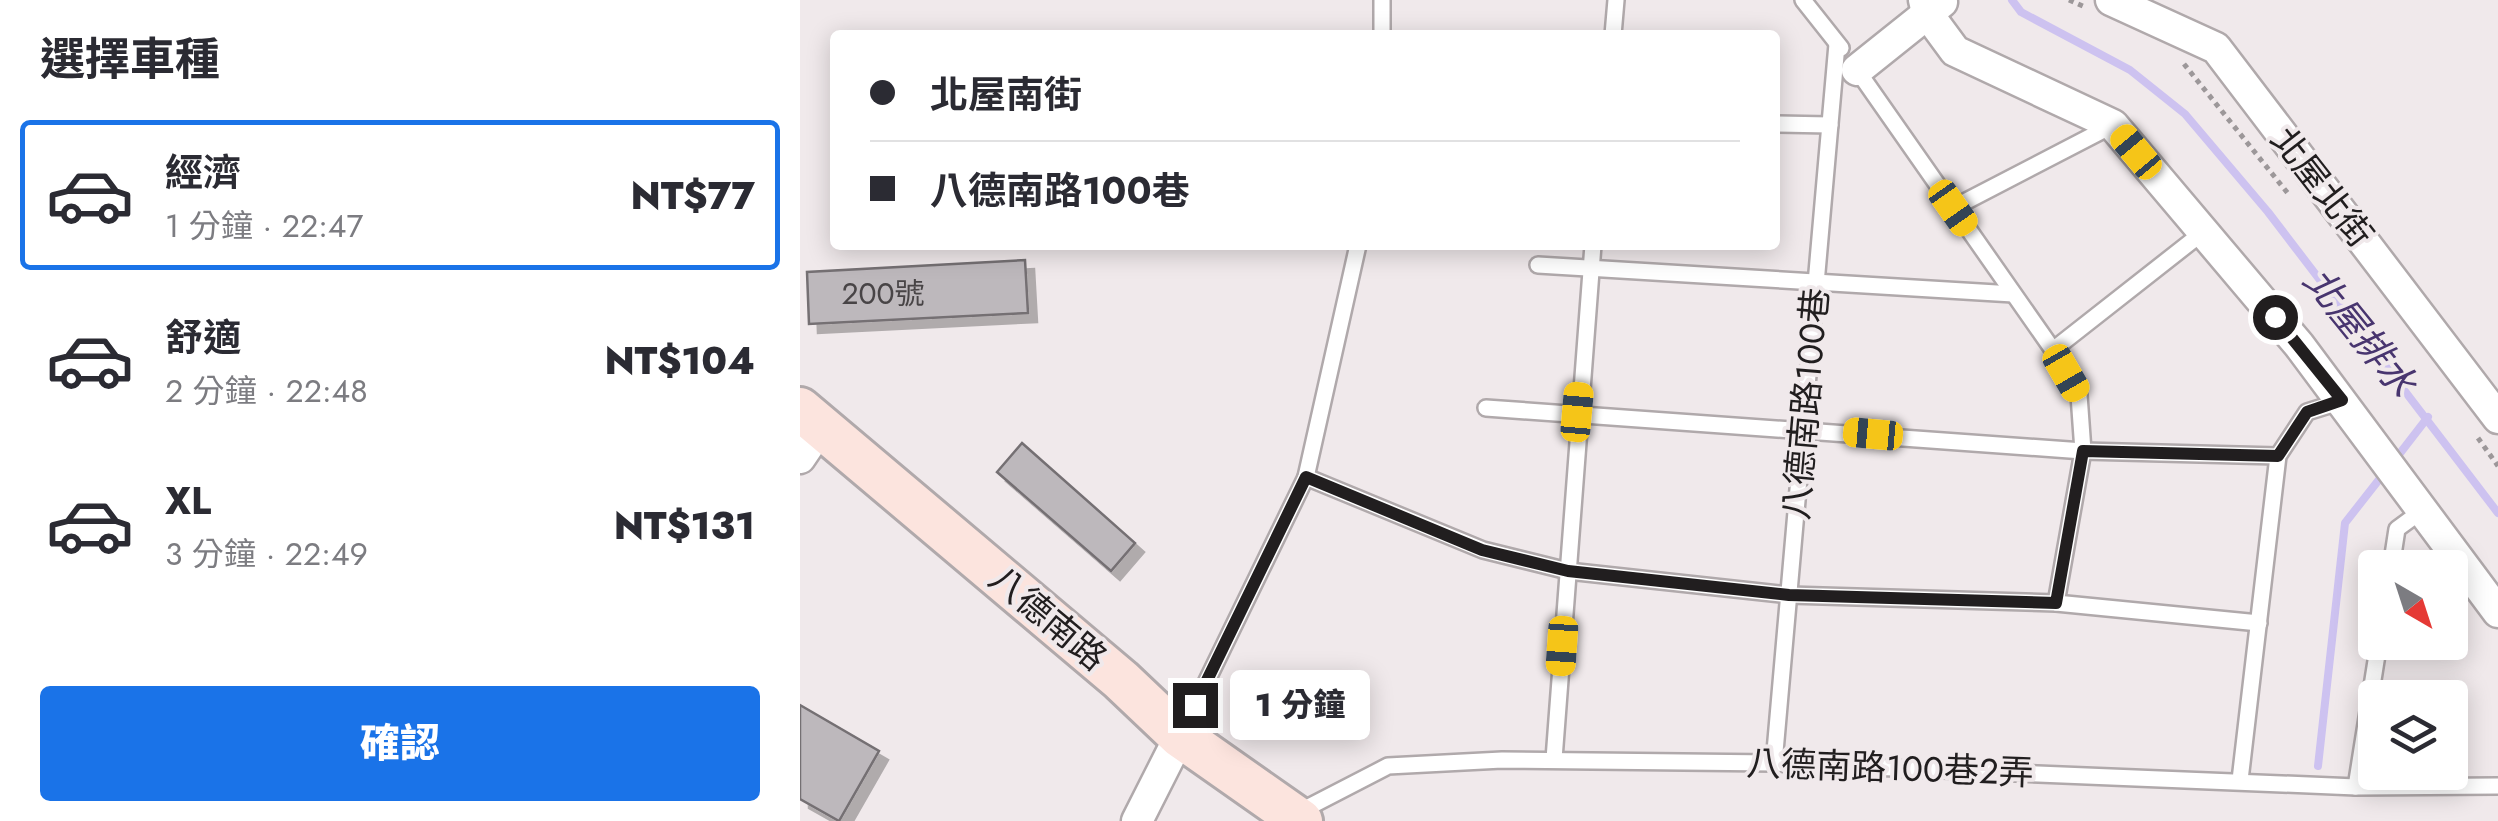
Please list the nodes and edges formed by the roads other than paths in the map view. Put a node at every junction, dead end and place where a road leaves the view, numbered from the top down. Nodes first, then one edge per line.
1 (1382, 0) edge
2 (1616, 0) edge
3 (1804, 0) edge
4 (1932, 4) edge
5 (2106, 7) edge
6 (1382, 30) edge
7 (1613, 30) edge
8 (1837, 44) junction
9 (1857, 70) junction
10 (1780, 124) edge
11 (1830, 125) junction
12 (2114, 125) junction
13 (1953, 208) junction
14 (2202, 233) junction
15 (1357, 250) edge
16 (1592, 250) edge
17 (1538, 265) dead end
18 (1591, 265) junction
19 (1816, 280) junction
20 (2014, 294) junction
21 (2053, 350) junction
22 (2342, 400) junction
23 (1486, 408) dead end
24 (1577, 412) junction
25 (2483, 421) edge
26 (1804, 428) junction
27 (807, 431) edge
28 (2083, 451) junction
29 (2278, 456) junction
30 (1306, 477) junction
31 (2419, 504) junction
32 (2393, 550) edge
33 (1568, 571) junction
34 (1789, 595) junction
35 (2056, 603) junction
36 (2498, 612) edge
37 (2260, 623) junction
38 (2376, 660) edge
39 (1180, 736) junction
40 (1554, 759) junction
41 (1774, 763) junction
42 (2240, 780) junction
43 (2498, 786) edge
44 (2356, 787) junction
45 (1306, 819) edge
46 (1137, 821) edge

1 - 6 lane
2 - 7 lane
3 - 8 lane
4 - 9 street
4 - 12 street
5 - 25 street, 北屋北街
8 - 9 lane
8 - 11 lane, 八德南路100巷
9 - 13 lane
10 - 11 lane
11 - 19 lane, 八德南路100巷
12 - 13 lane
12 - 14 street
13 - 20 lane
14 - 21 lane
14 - 22 street
15 - 30 lane
16 - 18 lane
17 - 18 lane
18 - 19 lane
18 - 24 lane
19 - 20 lane
19 - 26 lane, 八德南路100巷
20 - 21 lane
21 - 28 lane
22 - 29 lane
22 - 31 street
23 - 24 lane
24 - 26 lane
24 - 33 lane
26 - 28 lane
26 - 34 lane, 八德南路100巷
27 - 39 street, 八德南路
28 - 29 lane
28 - 35 lane
29 - 37 lane
30 - 33 lane
30 - 39 lane
31 - 32 lane
31 - 36 street
33 - 34 lane
33 - 40 lane
34 - 35 lane
34 - 41 lane, 八德南路100巷
35 - 37 lane
37 - 42 lane
38 - 44 lane
39 - 45 street, 八德南路
39 - 46 street
40 - 41 lane, 八德南路100巷2弄
40 - 45 lane, 八德南路100巷2弄
41 - 42 lane, 八德南路100巷2弄
42 - 44 lane, 八德南路100巷2弄
43 - 44 lane, 八德南路100巷2弄

